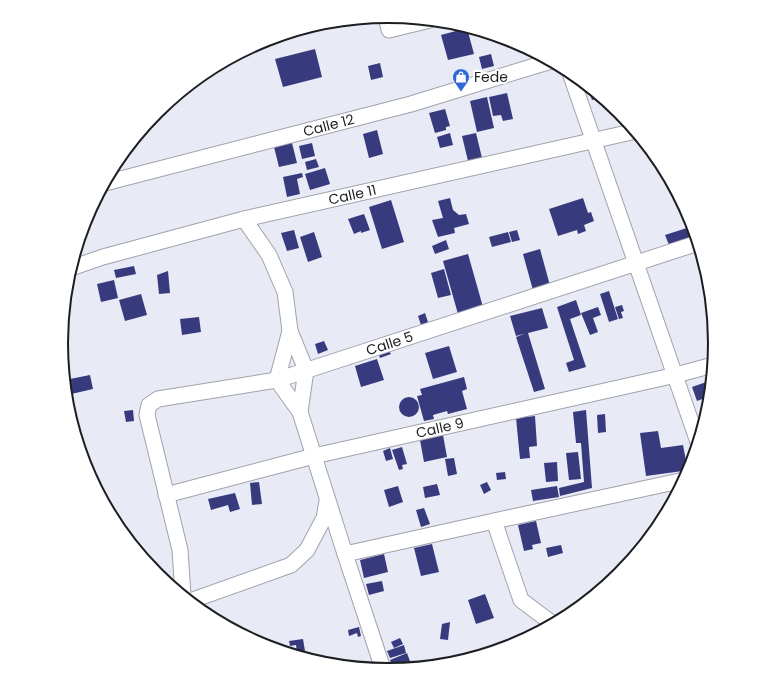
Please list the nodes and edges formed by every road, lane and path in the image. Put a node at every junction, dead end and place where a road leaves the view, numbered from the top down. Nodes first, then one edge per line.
1 (543, 63) edge
2 (573, 82) edge
3 (629, 133) edge
4 (593, 141) junction
5 (112, 181) edge
6 (244, 219) junction
7 (693, 244) edge
8 (636, 263) junction
9 (78, 266) edge
10 (290, 331) junction
11 (708, 366) edge
12 (306, 370) junction
13 (676, 375) junction
14 (277, 380) junction
15 (300, 412) junction
16 (695, 434) edge
17 (314, 456) junction
18 (677, 482) edge
19 (166, 495) junction
20 (328, 498) junction
21 (494, 521) junction
22 (344, 554) junction
23 (182, 574) junction
24 (175, 581) edge
25 (183, 588) edge
26 (196, 599) edge
27 (548, 620) edge
28 (381, 663) edge

1 - 5 street, Calle 12
2 - 4 street
3 - 4 street, Calle 11
4 - 6 street, Calle 11
4 - 8 street
6 - 9 street, Calle 11
6 - 10 street
7 - 8 street, Calle 5
8 - 12 street, Calle 5
8 - 13 street
10 - 12 street
10 - 14 street
11 - 13 street, Calle 9
12 - 14 street, Calle 5
12 - 15 street
13 - 16 street
13 - 17 street, Calle 9
14 - 15 street
14 - 19 street, Calle 5
15 - 17 street
17 - 19 street, Calle 9
17 - 20 street
18 - 21 street
19 - 23 street
20 - 22 street
20 - 26 street
21 - 22 street
21 - 27 street
22 - 28 street
23 - 24 street
23 - 25 street

